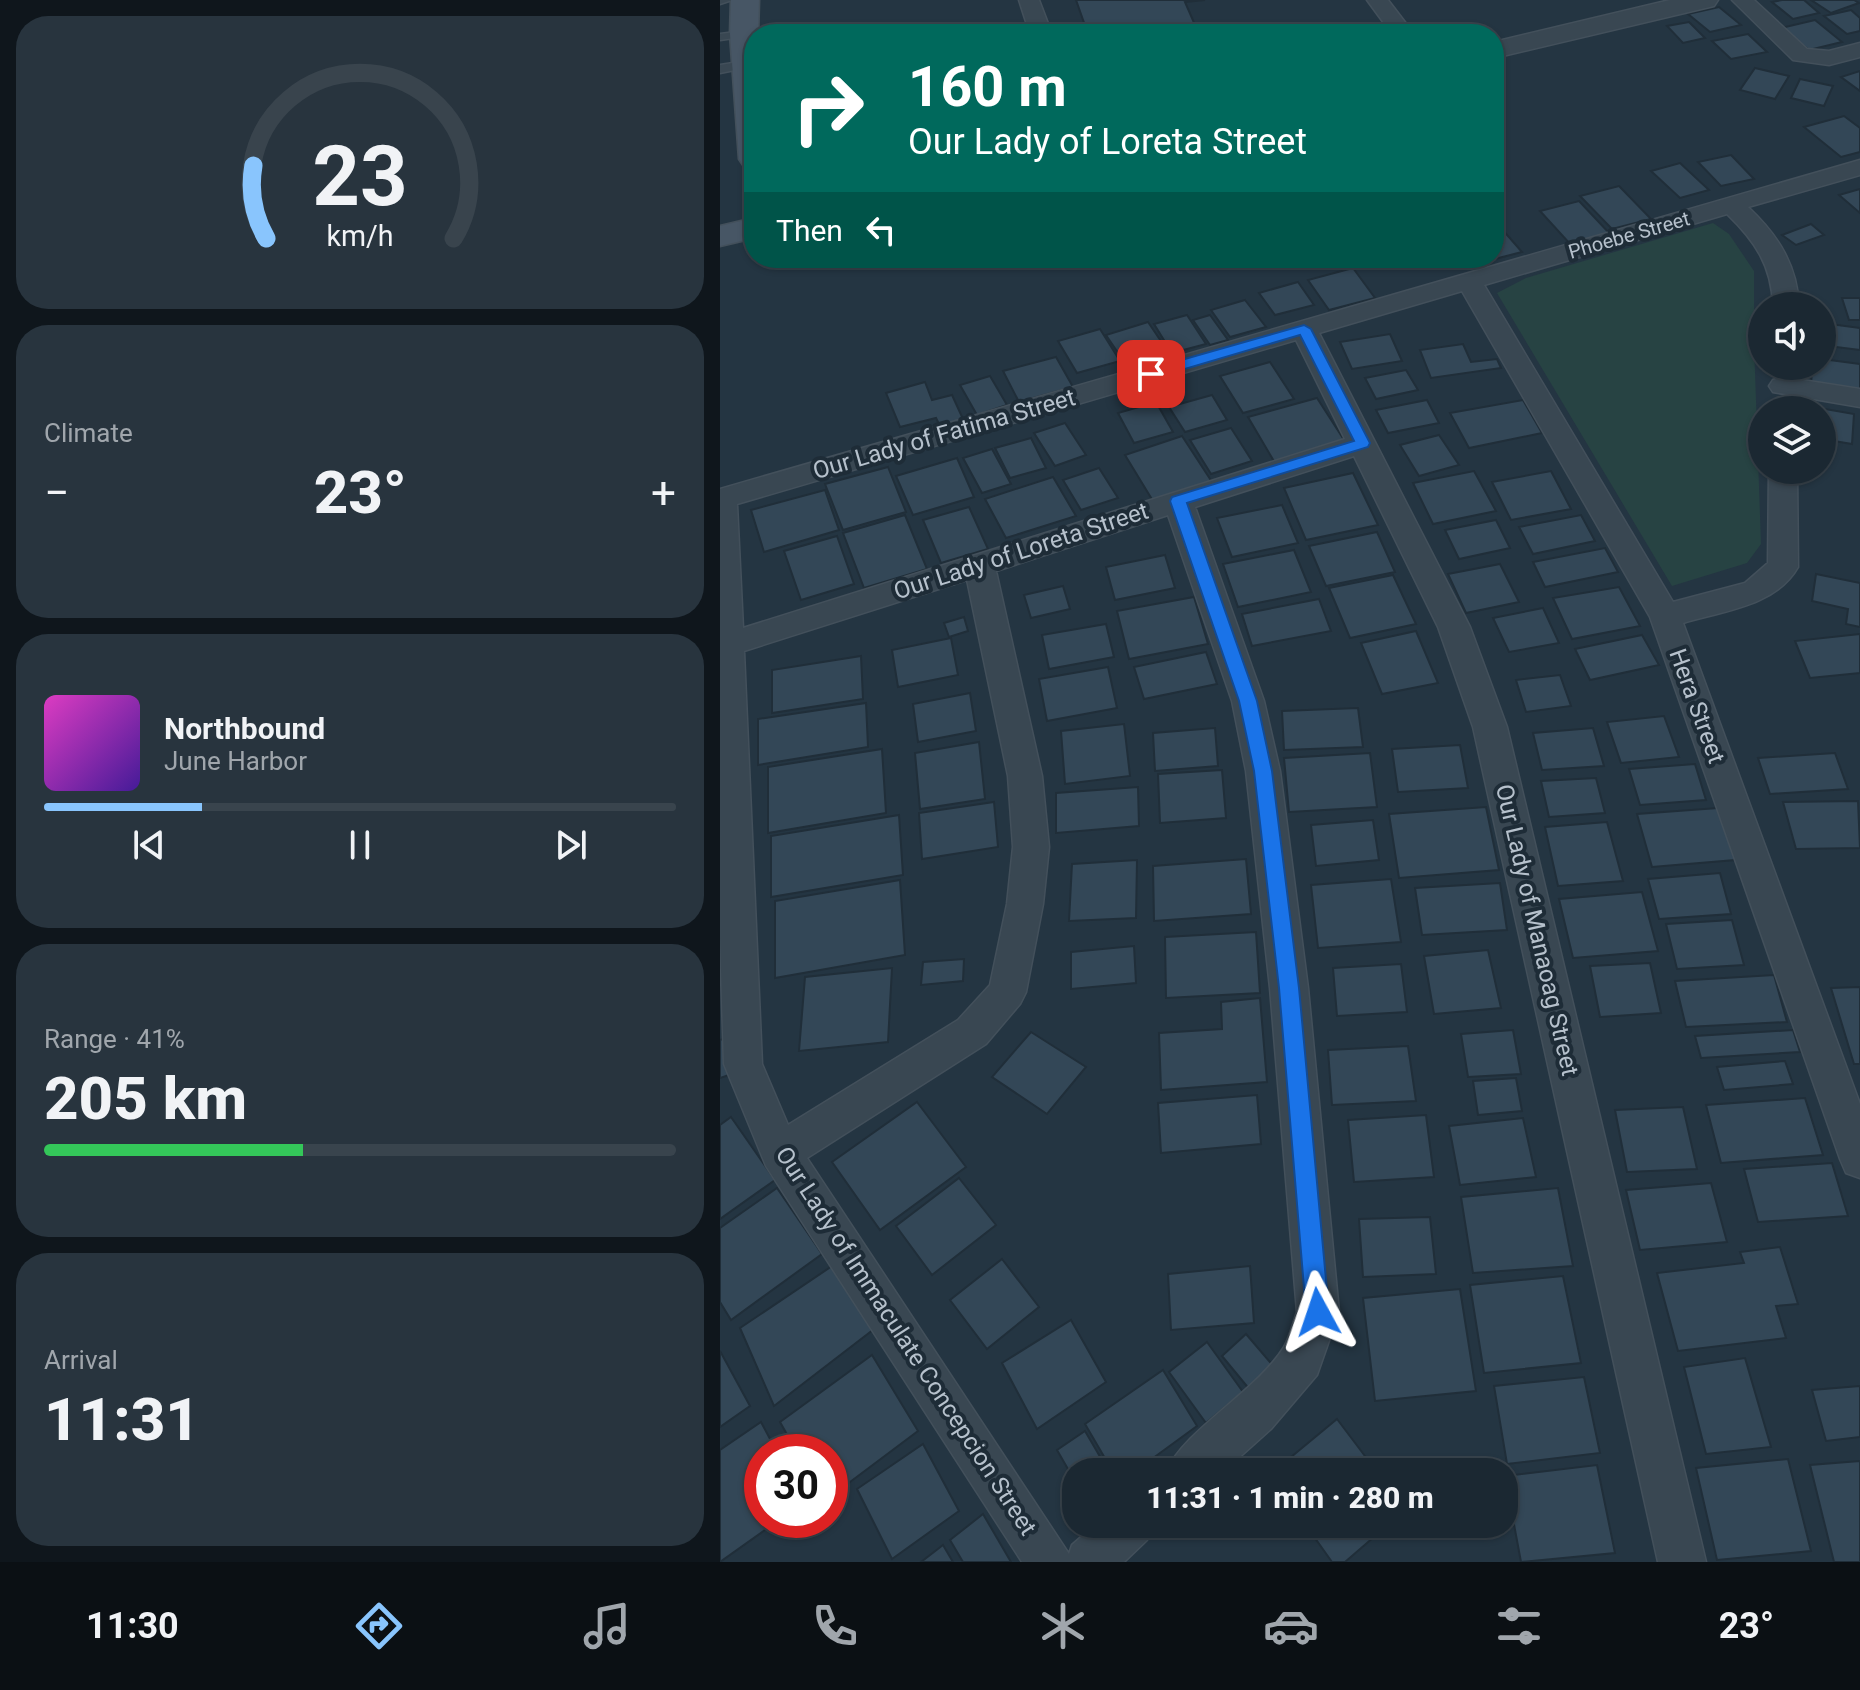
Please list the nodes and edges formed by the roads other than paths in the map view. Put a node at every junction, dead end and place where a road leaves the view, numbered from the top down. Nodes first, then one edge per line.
1 (745, 0) edge
2 (1029, 0) edge
3 (1377, 0) edge
4 (1704, 0) edge
5 (1742, 0) edge
6 (1037, 24) edge
7 (1395, 24) edge
8 (732, 35) edge
9 (1504, 48) edge
10 (1860, 50) edge
11 (733, 67) edge
12 (744, 115) edge
13 (1860, 167) edge
14 (1732, 205) junction
15 (744, 230) edge
16 (720, 236) edge
17 (1470, 282) junction
18 (1787, 292) edge
19 (1398, 303) joint
20 (1304, 329) junction
21 (1783, 387) edge
22 (1860, 398) edge
23 (1363, 443) junction
24 (1783, 484) edge
25 (721, 499) edge
26 (1178, 501) junction
27 (979, 564) junction
28 (1665, 616) junction
29 (726, 645) junction
30 (780, 1152) junction
31 (1860, 1159) edge
32 (1205, 1458) edge
33 (1116, 1538) edge
34 (1049, 1562) edge
35 (1089, 1562) edge
36 (1682, 1562) edge

1 - 8 main road
2 - 6 street
3 - 7 street
4 - 9 street
5 - 10 street
8 - 11 main road
11 - 12 main road
13 - 14 street, Phoebe Street
14 - 17 street, Phoebe Street
14 - 18 street
15 - 16 main road
17 - 19 street, Phoebe Street
17 - 28 street, Hera Street
19 - 20 street, Our Lady of Fatima Street
20 - 23 street, Our Lady of Manaoag Street
20 - 25 street, Our Lady of Fatima Street
21 - 22 street
23 - 26 street, Our Lady of Loreta Street
23 - 36 street, Our Lady of Manaoag Street
24 - 28 street
25 - 29 street, Our Lady of Immaculate Concepcion Street
26 - 27 street, Our Lady of Loreta Street
26 - 32 street
27 - 29 street, Our Lady of Loreta Street
27 - 30 street
28 - 31 street, Hera Street
29 - 30 street, Our Lady of Immaculate Concepcion Street
30 - 34 street, Our Lady of Immaculate Concepcion Street
33 - 35 street

